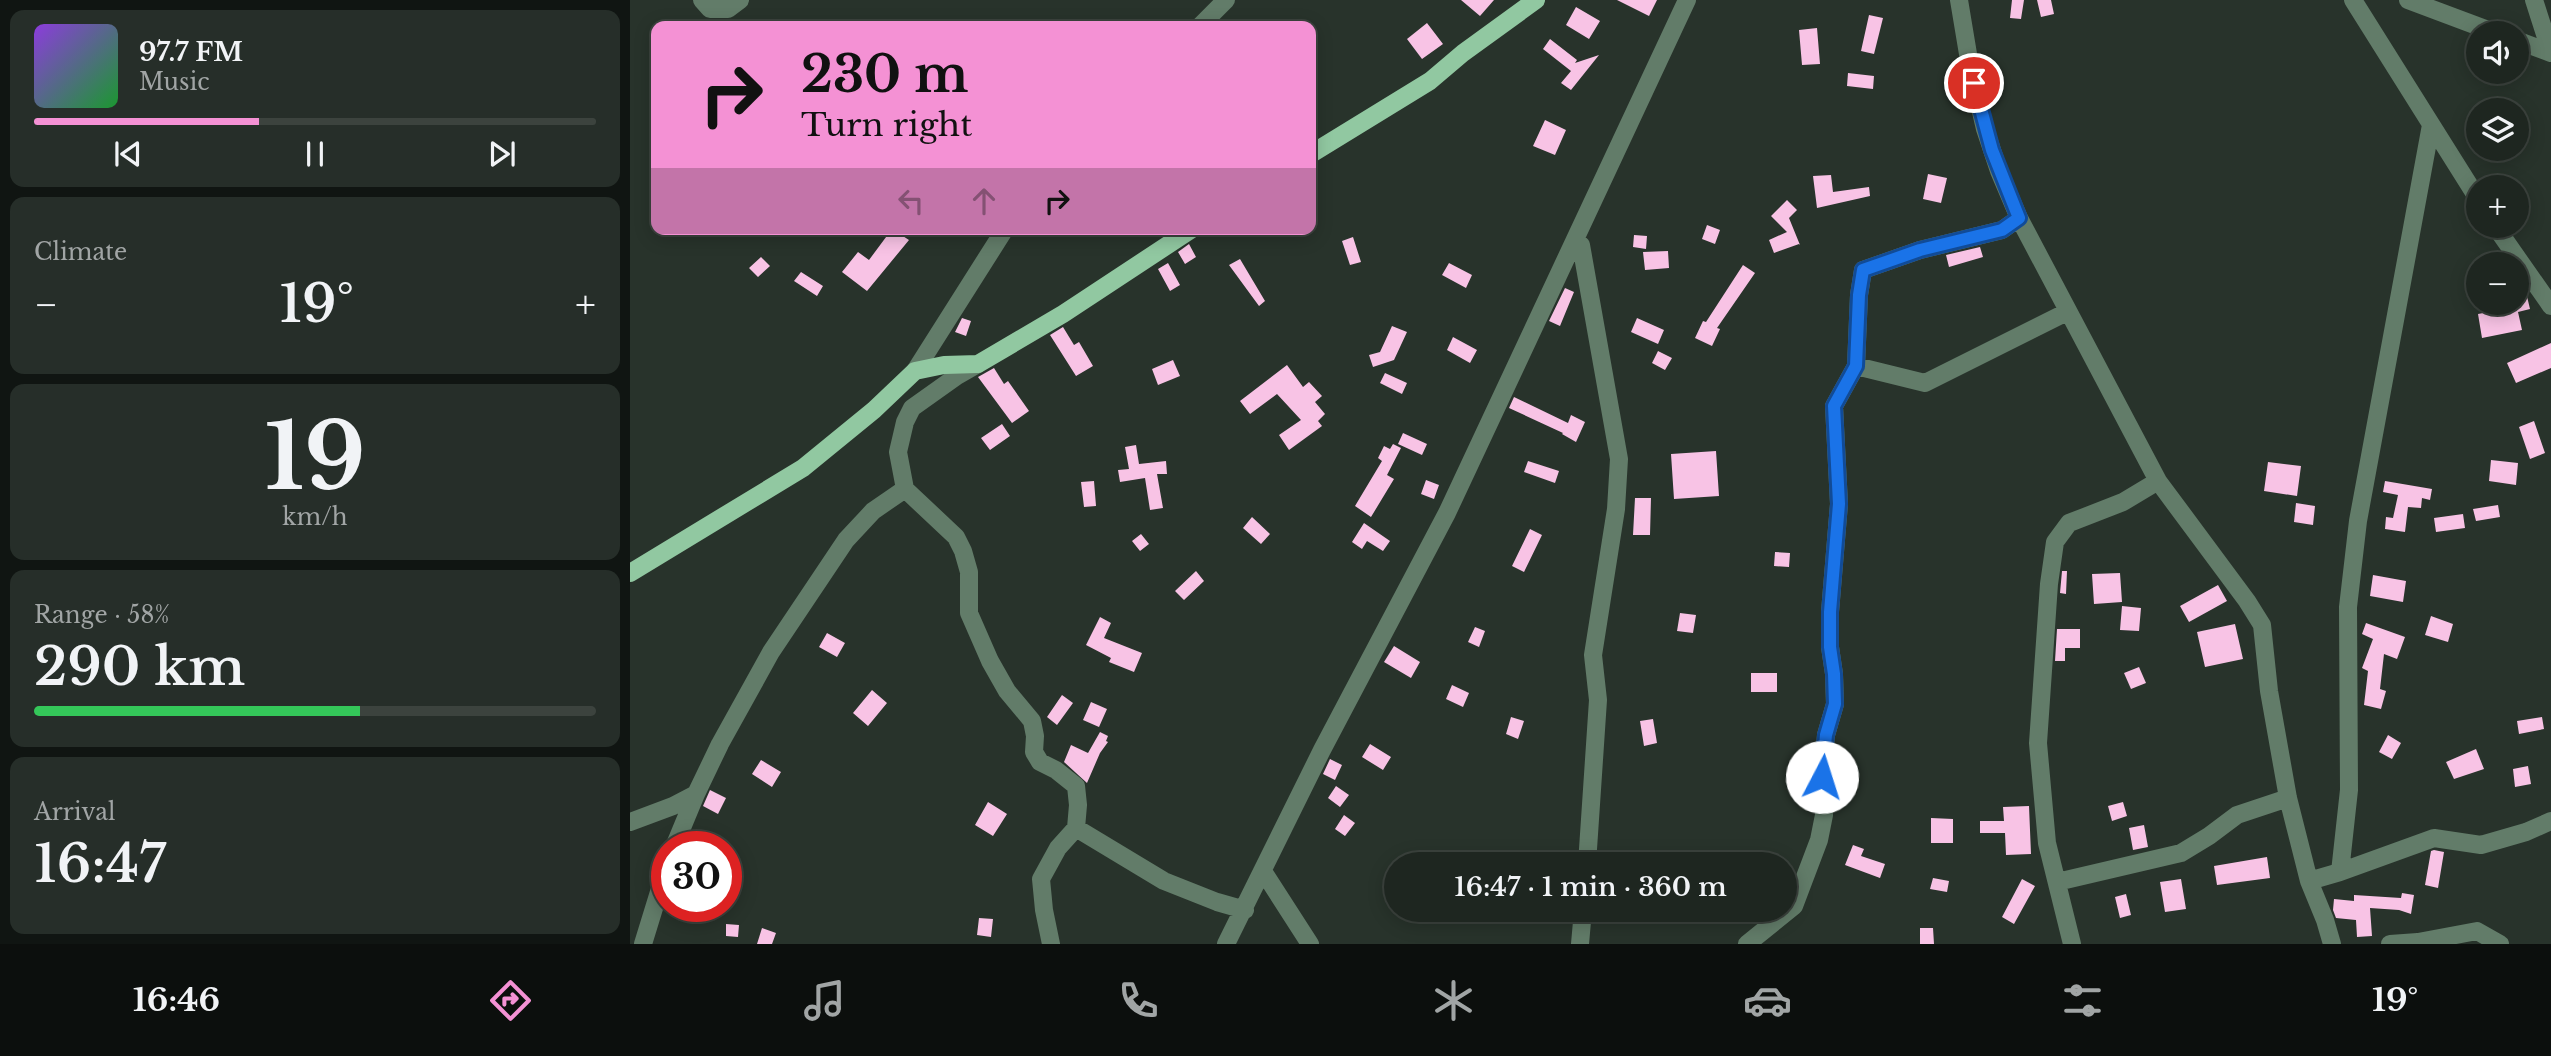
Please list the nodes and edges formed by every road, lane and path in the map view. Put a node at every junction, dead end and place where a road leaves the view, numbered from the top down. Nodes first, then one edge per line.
1 (702, 0) edge
2 (740, 0) edge
3 (1226, 0) edge
4 (1536, 0) edge
5 (1687, 0) edge
6 (1959, 0) edge
7 (2353, 0) edge
8 (2408, 0) edge
9 (2534, 0) edge
10 (1205, 21) edge
11 (2466, 22) edge
12 (2529, 45) edge
13 (2431, 125) junction
14 (1316, 151) edge
15 (2466, 181) edge
16 (2019, 218) junction
17 (1001, 235) edge
18 (1183, 235) edge
19 (2503, 238) edge
20 (1575, 242) junction
21 (2551, 306) edge
22 (2067, 312) junction
23 (978, 364) junction
24 (1856, 366) junction
25 (915, 371) junction
26 (2158, 481) junction
27 (905, 489) junction
28 (630, 573) edge
29 (696, 794) junction
30 (2288, 798) junction
31 (2551, 821) edge
32 (630, 822) edge
33 (1076, 828) junction
34 (681, 831) edge
35 (1588, 852) edge
36 (1263, 871) junction
37 (2340, 872) junction
38 (2309, 881) junction
39 (2057, 882) junction
40 (1245, 910) junction
41 (651, 918) edge
42 (1582, 922) edge
43 (643, 944) edge
44 (1051, 944) edge
45 (1226, 944) edge
46 (1310, 944) edge
47 (1580, 944) edge
48 (1747, 944) edge
49 (2072, 944) edge
50 (2332, 944) edge
51 (2390, 944) edge
52 (2500, 944) edge

1 - 2 street
3 - 10 street
4 - 14 main road
5 - 20 street
6 - 16 street
7 - 13 street
8 - 11 street
9 - 12 street
13 - 15 street
13 - 37 street
16 - 22 street
16 - 24 street
17 - 25 street
18 - 23 main road
19 - 21 street
20 - 35 street
20 - 36 street
22 - 24 street
22 - 26 street
23 - 25 main road
23 - 27 street
24 - 48 street
25 - 28 main road
26 - 30 street
26 - 39 street
27 - 29 street
27 - 33 street
29 - 32 street
29 - 34 street
30 - 38 street
30 - 39 street
31 - 37 street
33 - 40 street
33 - 44 street
36 - 40 street
36 - 46 street
37 - 38 street
38 - 50 street
39 - 49 street
40 - 45 street
41 - 43 street
42 - 47 street
51 - 52 street

